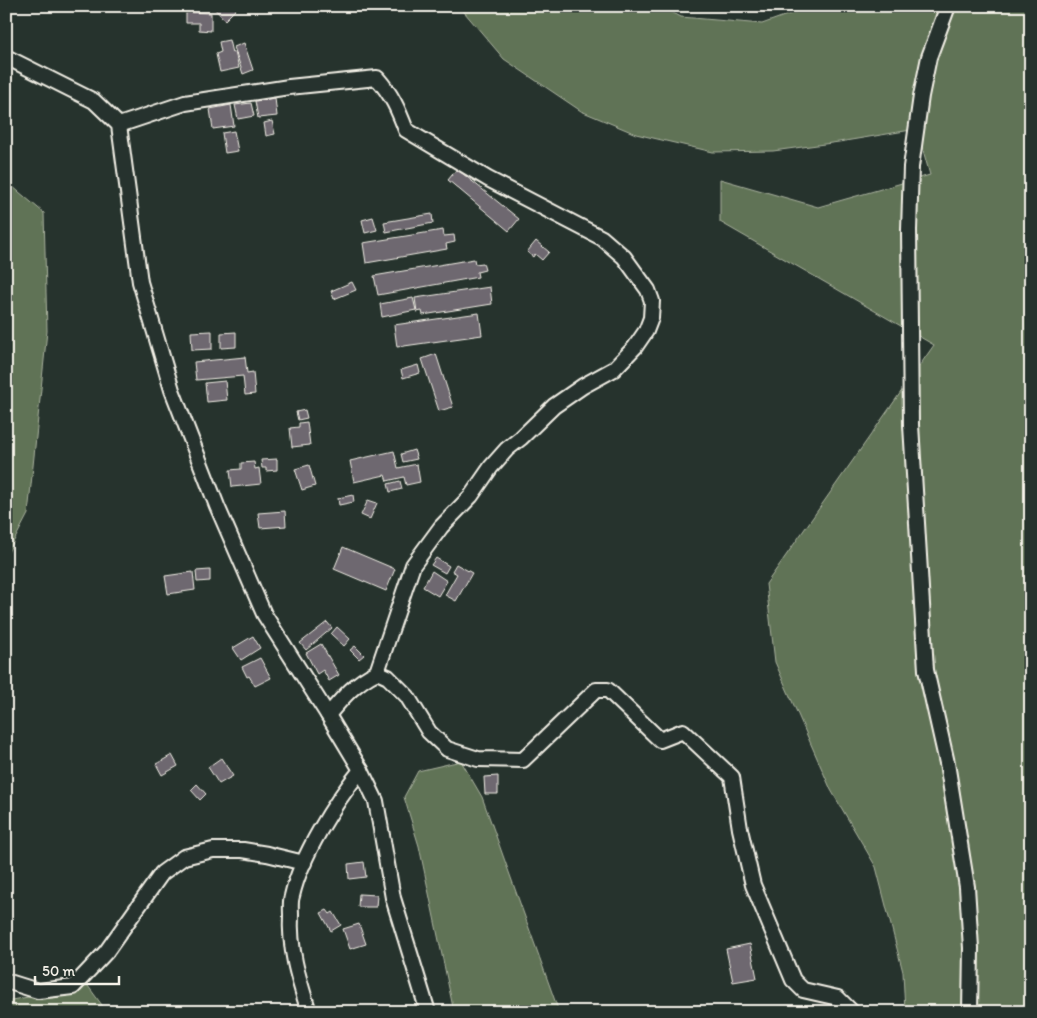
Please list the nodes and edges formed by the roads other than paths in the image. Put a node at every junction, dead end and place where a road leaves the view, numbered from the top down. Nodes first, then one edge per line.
1 (948, 6) edge
2 (6, 57) edge
3 (119, 124) junction
4 (377, 672) junction
5 (328, 715) junction
6 (361, 770) junction
7 (304, 863) junction
8 (6, 981) edge
9 (309, 1012) edge
10 (428, 1012) edge
11 (852, 1012) edge
12 (970, 1012) edge

1 - 12 street
2 - 3 street
3 - 4 street
3 - 5 street
4 - 5 street
4 - 11 street
5 - 6 street
6 - 7 street
6 - 10 street
7 - 8 street
7 - 9 street

